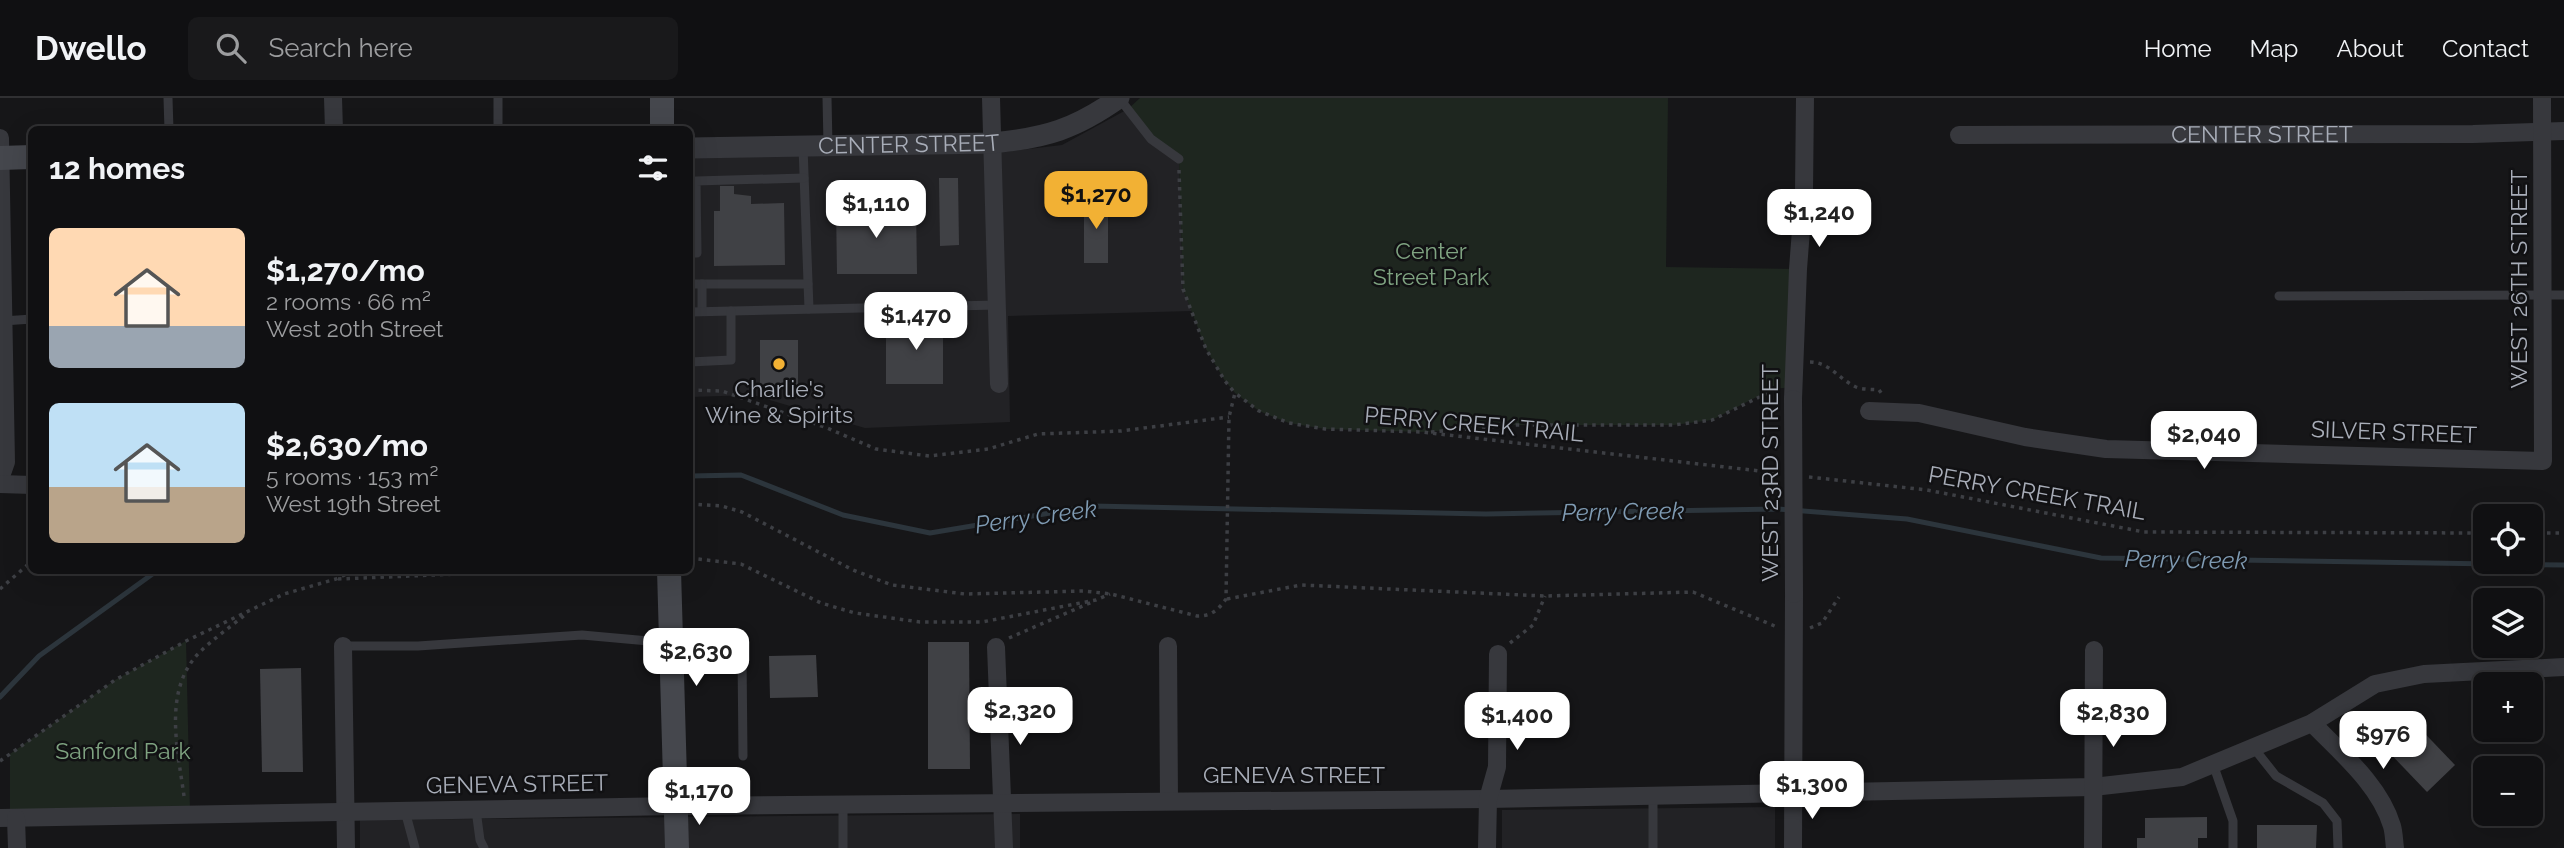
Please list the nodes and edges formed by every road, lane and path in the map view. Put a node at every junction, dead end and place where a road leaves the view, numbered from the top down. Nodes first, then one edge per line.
1 (168, 98) edge
2 (333, 98) edge
3 (498, 98) edge
4 (662, 98) edge
5 (827, 98) edge
6 (991, 98) edge
7 (1119, 98) edge
8 (1805, 98) edge
9 (2542, 98) edge
10 (169, 126) edge
11 (334, 126) edge
12 (498, 126) edge
13 (663, 126) edge
14 (2564, 131) edge
15 (2543, 132) junction
16 (1959, 135) dead end
17 (0, 138) edge
18 (992, 143) junction
19 (828, 145) junction
20 (803, 146) junction
21 (693, 148) edge
22 (28, 157) edge
23 (0, 158) edge
24 (1179, 159) joint
25 (804, 178) junction
26 (693, 253) edge
27 (693, 284) edge
28 (702, 284) junction
29 (808, 284) junction
30 (2543, 295) junction
31 (2564, 295) edge
32 (2279, 296) dead end
33 (998, 305) junction
34 (809, 309) junction
35 (702, 311) junction
36 (731, 311) junction
37 (693, 312) edge
38 (28, 319) edge
39 (4, 321) junction
40 (693, 362) edge
41 (1794, 362) junction
42 (999, 384) dead end
43 (693, 390) edge
44 (1235, 393) junction
45 (1793, 393) junction
46 (1869, 411) dead end
47 (1894, 411) junction
48 (1229, 417) junction
49 (1422, 432) junction
50 (2543, 461) joint
51 (1777, 473) dead end
52 (1805, 476) dead end
53 (0, 481) edge
54 (28, 484) edge
55 (693, 504) edge
56 (2473, 533) edge
57 (2543, 533) edge
58 (2564, 533) edge
59 (28, 564) edge
60 (693, 566) edge
61 (347, 574) edge
62 (457, 574) edge
63 (676, 574) edge
64 (336, 579) junction
65 (0, 589) edge
66 (1111, 594) junction
67 (1545, 596) junction
68 (1839, 597) dead end
69 (1226, 599) junction
70 (1096, 600) junction
71 (251, 610) junction
72 (1794, 634) junction
73 (671, 643) junction
74 (343, 646) joint
75 (1168, 646) dead end
76 (996, 647) joint
77 (2094, 650) dead end
78 (1498, 654) joint
79 (2564, 667) edge
80 (2312, 723) junction
81 (2253, 747) junction
82 (743, 756) dead end
83 (0, 761) edge
84 (2213, 764) junction
85 (2093, 787) junction
86 (1794, 793) junction
87 (1653, 794) junction
88 (1488, 799) junction
89 (1169, 801) junction
90 (1003, 802) junction
91 (842, 804) junction
92 (676, 806) junction
93 (476, 810) junction
94 (405, 811) junction
95 (346, 812) junction
96 (186, 814) junction
97 (8, 818) edge
98 (17, 848) edge
99 (346, 848) edge
100 (415, 848) edge
101 (484, 848) edge
102 (677, 848) edge
103 (843, 848) edge
104 (1004, 848) edge
105 (1487, 848) edge
106 (1653, 848) edge
107 (1793, 848) edge
108 (2094, 848) edge
109 (2233, 848) edge
110 (2338, 848) edge
111 (2395, 848) edge

1 - 10 lane
2 - 11 street
3 - 12 lane
4 - 13 main road
5 - 19 lane
6 - 18 street
7 - 18 street, CENTER STREET
7 - 24 lane
8 - 41 street, WEST 23RD STREET
9 - 15 street, WEST 26TH STREET
14 - 15 street, CENTER STREET
15 - 16 street, CENTER STREET
15 - 30 street, WEST 26TH STREET
17 - 23 street
18 - 19 street, CENTER STREET
18 - 33 street
19 - 20 street, CENTER STREET
20 - 21 street, CENTER STREET
20 - 25 lane
22 - 23 main road
23 - 39 street
24 - 44 path
25 - 26 lane
25 - 29 lane
27 - 28 lane
28 - 29 lane
28 - 35 lane
29 - 34 lane
30 - 31 lane
30 - 32 lane
30 - 50 street, WEST 26TH STREET
33 - 34 lane
33 - 42 street
34 - 36 lane
35 - 36 lane
35 - 37 lane
36 - 40 lane
38 - 39 lane
39 - 53 street
41 - 45 street, WEST 23RD STREET
41 - 47 path
43 - 48 path
44 - 48 path
44 - 49 path, PERRY CREEK TRAIL
45 - 49 path
45 - 72 street, WEST 23RD STREET, bridge
46 - 47 street, SILVER STREET
47 - 50 street, SILVER STREET
48 - 69 path
49 - 51 path, PERRY CREEK TRAIL
52 - 56 path, PERRY CREEK TRAIL
53 - 54 street
55 - 66 path
57 - 58 path
59 - 65 path
60 - 70 path
61 - 64 path
62 - 64 path
63 - 73 main road
64 - 71 path
66 - 69 path
66 - 70 path
67 - 69 path
67 - 72 path
67 - 78 path
68 - 72 path
70 - 76 path
71 - 83 path
71 - 96 path
72 - 86 street, WEST 23RD STREET
73 - 74 lane
73 - 82 lane
73 - 92 main road
74 - 95 street
75 - 89 street
76 - 90 street
77 - 85 street
78 - 88 street
79 - 80 street, GENEVA STREET
80 - 81 street, GENEVA STREET
80 - 111 street
81 - 84 street, GENEVA STREET
81 - 110 lane
84 - 85 street, GENEVA STREET
84 - 109 lane
85 - 86 street, GENEVA STREET
85 - 108 street
86 - 87 street, GENEVA STREET
86 - 107 street, WEST 23RD STREET
87 - 88 street, GENEVA STREET
87 - 106 lane
88 - 89 street, GENEVA STREET
88 - 105 street
89 - 90 street, GENEVA STREET
90 - 91 street, GENEVA STREET
90 - 104 street
91 - 92 street, GENEVA STREET
91 - 103 lane
92 - 93 street, GENEVA STREET
92 - 102 main road
93 - 94 street, GENEVA STREET
93 - 101 lane
94 - 95 street, GENEVA STREET
94 - 100 lane
95 - 96 street, GENEVA STREET
95 - 99 street
96 - 97 street, GENEVA STREET
97 - 98 street

